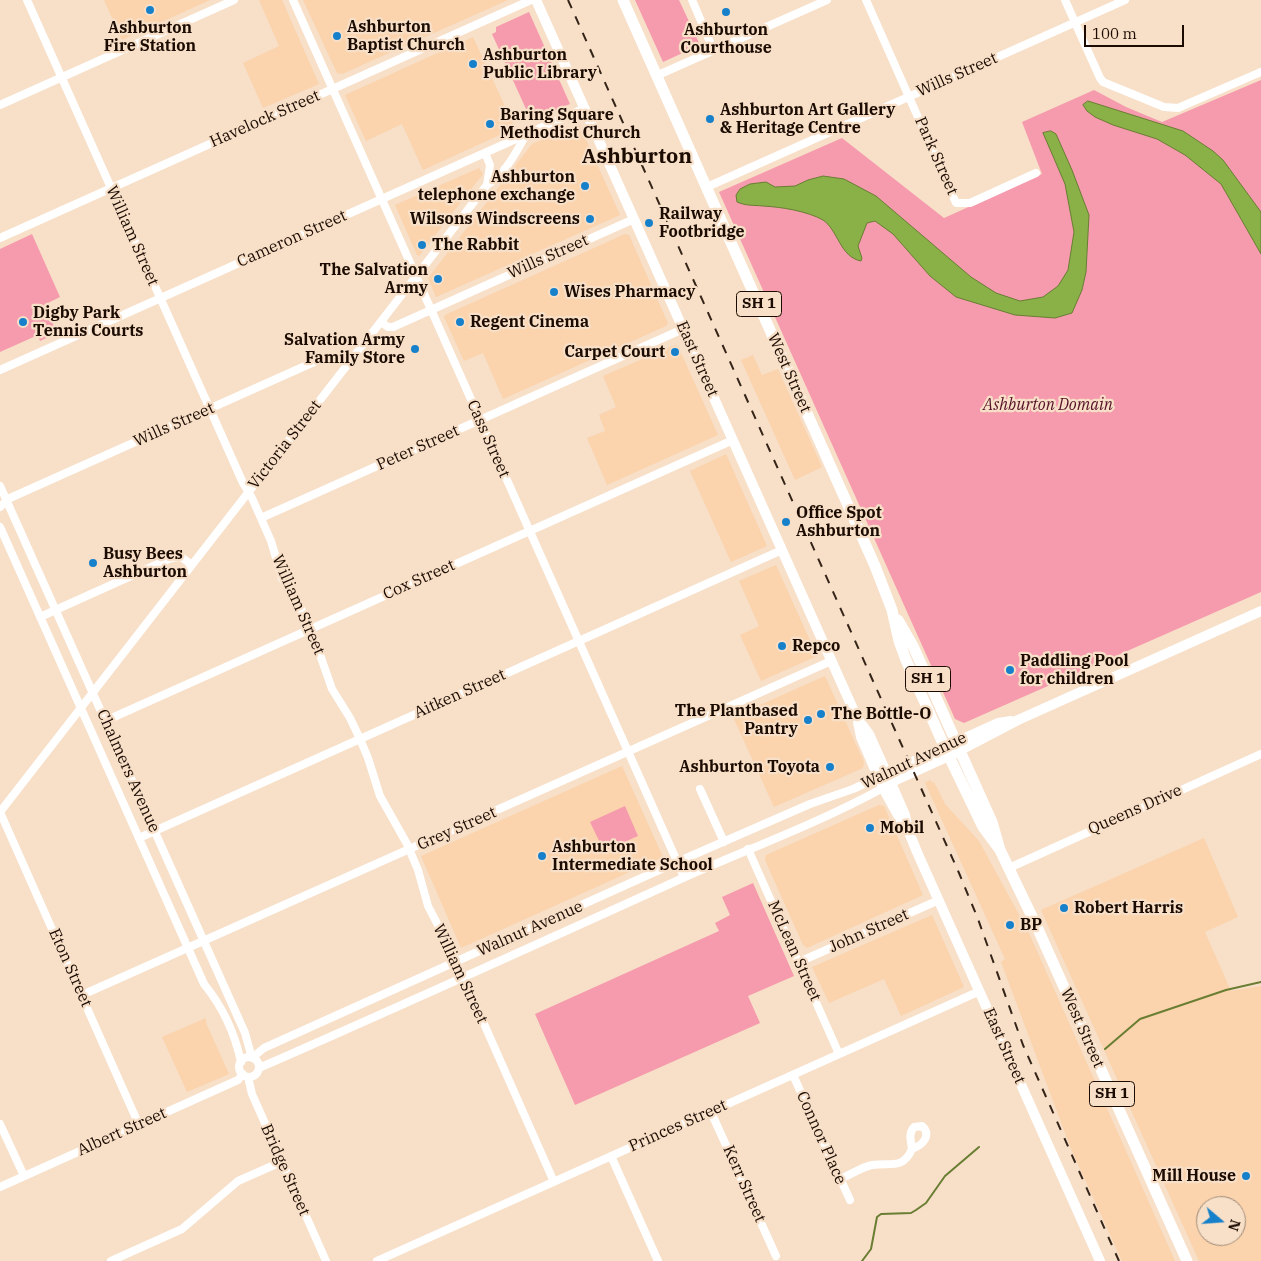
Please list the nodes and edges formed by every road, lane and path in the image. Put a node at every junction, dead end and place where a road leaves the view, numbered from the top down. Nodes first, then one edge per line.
1 (27, 0) edge
2 (234, 0) edge
3 (293, 0) edge
4 (531, 0) edge
5 (536, 0) edge
6 (624, 0) edge
7 (692, 0) edge
8 (827, 0) edge
9 (866, 0) edge
10 (1065, 0) edge
11 (1125, 0) edge
12 (1075, 22) junction
13 (713, 49) junction
14 (1261, 72) edge
15 (656, 76) junction
16 (62, 77) junction
17 (333, 89) junction
18 (909, 96) junction
19 (0, 105) edge
20 (585, 108) junction
21 (526, 135) junction
22 (485, 153) junction
23 (490, 165) junction
24 (506, 166) junction
25 (1036, 173) dead end
26 (487, 185) junction
27 (707, 187) junction
28 (111, 188) junction
29 (382, 200) junction
30 (634, 219) junction
31 (0, 238) edge
32 (416, 276) junction
33 (160, 298) junction
34 (431, 310) junction
35 (381, 322) junction
36 (683, 329) junction
37 (349, 362) junction
38 (0, 370) edge
39 (210, 409) junction
40 (480, 420) junction
41 (733, 440) junction
42 (0, 486) edge
43 (248, 492) junction
44 (3, 504) edge
45 (261, 518) junction
46 (0, 527) edge
47 (529, 531) junction
48 (782, 550) junction
49 (192, 564) junction
50 (55, 610) junction
51 (892, 610) junction
52 (1261, 611) edge
53 (40, 617) junction
54 (311, 629) junction
55 (579, 641) junction
56 (832, 661) junction
57 (92, 692) junction
58 (82, 706) junction
59 (105, 721) junction
60 (360, 739) junction
61 (958, 746) junction
62 (628, 752) junction
63 (947, 752) junction
64 (1261, 754) edge
65 (885, 780) junction
66 (700, 789) dead end
67 (810, 804) junction
68 (0, 812) edge
69 (818, 820) junction
70 (154, 831) junction
71 (139, 838) junction
72 (724, 842) junction
73 (748, 849) junction
74 (409, 850) junction
75 (1000, 850) junction
76 (677, 862) junction
77 (1009, 868) junction
78 (684, 878) junction
79 (939, 900) junction
80 (203, 942) junction
81 (188, 949) junction
82 (457, 962) junction
83 (798, 962) junction
84 (464, 978) junction
85 (980, 991) junction
86 (82, 995) junction
87 (245, 1033) junction
88 (264, 1048) junction
89 (839, 1054) junction
90 (252, 1058) junction
91 (241, 1062) junction
92 (259, 1068) junction
93 (793, 1075) junction
94 (246, 1076) junction
95 (711, 1112) junction
96 (0, 1124) edge
97 (139, 1125) junction
98 (912, 1149) dead end
99 (610, 1156) junction
100 (281, 1162) junction
101 (24, 1176) junction
102 (840, 1179) junction
103 (554, 1182) junction
104 (0, 1187) edge
105 (850, 1200) dead end
106 (776, 1256) dead end
107 (111, 1261) edge
108 (326, 1261) edge
109 (377, 1261) edge
110 (658, 1261) edge
111 (1100, 1261) edge
112 (1187, 1261) edge

1 - 16 street, William Street
2 - 16 street
3 - 17 street, Cass Street
4 - 17 street, Havelock Street
5 - 20 main road, East Street
6 - 15 highway, West Street / SH 1
7 - 13 street
8 - 13 street
9 - 18 street, Park Street
10 - 12 street
11 - 12 street, Wills Street
12 - 14 street
12 - 18 street, Wills Street
13 - 15 street
15 - 27 highway, West Street / SH 1
16 - 19 street
16 - 28 street, William Street
17 - 28 street, Havelock Street
17 - 29 street, Cass Street
18 - 25 street, Park Street
18 - 27 street, Wills Street
20 - 21 street, Cameron Street
20 - 30 main road, East Street
21 - 22 street, Cameron Street
21 - 24 street, Victoria Street
22 - 23 street
22 - 29 street, Cameron Street
23 - 24 street
23 - 26 street, Victoria Street
24 - 26 street, Victoria Street
26 - 32 street, Victoria Street
27 - 51 highway, West Street / SH 1
28 - 31 street, Havelock Street
28 - 33 street, William Street
29 - 32 street, Cass Street
29 - 33 street, Cameron Street
30 - 34 street, Wills Street
30 - 36 main road, East Street
32 - 34 street, Cass Street
32 - 35 street, Victoria Street
33 - 38 street, Cameron Street
33 - 39 street, William Street
34 - 35 street, Wills Street
34 - 40 street, Cass Street
35 - 37 street, Victoria Street
36 - 40 street, Peter Street
36 - 41 main road, East Street
37 - 39 street, Wills Street
37 - 43 street, Victoria Street
39 - 43 street, William Street
39 - 44 street, Wills Street
40 - 45 street, Peter Street
40 - 47 street, Cass Street
41 - 47 street, Cox Street
41 - 48 main road, East Street
42 - 44 street, Chalmers Avenue
43 - 45 street, William Street
43 - 49 street, Victoria Street
44 - 50 street, Chalmers Avenue
45 - 54 street, William Street
46 - 53 street, Chalmers Avenue
47 - 54 street, Cox Street
47 - 55 street, Cass Street
48 - 55 street, Aitken Street
48 - 56 main road, East Street
49 - 50 street
49 - 57 street, Victoria Street
50 - 53 street
50 - 57 street, Chalmers Avenue
51 - 61 highway, West Street / SH 1
51 - 63 highway, West Street / SH 1
52 - 61 main road, Walnut Avenue
53 - 58 street, Chalmers Avenue
54 - 59 street, Cox Street
54 - 60 street, William Street
55 - 60 street, Aitken Street
55 - 62 street, Cass Street
56 - 62 street, Grey Street
56 - 65 main road, East Street
57 - 58 street, Victoria Street
57 - 59 street, Chalmers Avenue
58 - 68 street, Victoria Street
58 - 71 street, Chalmers Avenue
59 - 70 street, Chalmers Avenue
60 - 70 street, Aitken Street
60 - 74 street, William Street
61 - 63 main road, Walnut Avenue
61 - 75 highway, West Street / SH 1
62 - 74 street, Grey Street
62 - 76 street, Cass Street
63 - 65 main road, Walnut Avenue
63 - 75 highway, West Street / SH 1
64 - 77 street, Queens Drive
65 - 67 street, Walnut Avenue
65 - 69 street, Walnut Avenue
65 - 79 main road, East Street
66 - 72 street
67 - 69 street
67 - 72 street, Walnut Avenue
68 - 86 street, Eton Street
69 - 73 street, Walnut Avenue
70 - 71 street, Aitken Street
70 - 80 street, Chalmers Avenue
71 - 81 street, Chalmers Avenue
72 - 76 street, Walnut Avenue
73 - 78 street, Walnut Avenue
73 - 83 street, McLean Street
74 - 80 street, Grey Street
74 - 82 street, William Street
75 - 77 highway, West Street / SH 1
76 - 78 street, Cass Street
76 - 82 street, Walnut Avenue
77 - 112 highway, West Street / SH 1
78 - 84 street, Walnut Avenue
79 - 83 street, John Street
79 - 85 main road, East Street
80 - 81 street, Grey Street
80 - 87 street, Chalmers Avenue
81 - 86 street, Grey Street
81 - 91 street, Chalmers Avenue
82 - 84 street, William Street
82 - 88 street, Walnut Avenue
83 - 89 street, McLean Street
84 - 92 street, Walnut Avenue
84 - 103 street, William Street
85 - 89 street, Princes Street
85 - 111 main road, East Street
86 - 97 street, Eton Street
87 - 88 street
87 - 90 street, Chalmers Avenue
88 - 90 street, Walnut Avenue
89 - 93 street, Princes Street
90 - 91 street
90 - 92 street
91 - 94 street
92 - 94 street
93 - 95 street, Princes Street
93 - 102 street, Connor Place
94 - 97 street, Albert Street
94 - 100 street, Bridge Street
95 - 99 street, Princes Street
95 - 106 street, Kerr Street
96 - 101 street
97 - 101 street, Albert Street
98 - 102 street
99 - 103 street, Princes Street
99 - 110 street
100 - 107 street
100 - 108 street, Bridge Street
101 - 104 street, Albert Street
102 - 105 street, Connor Place
103 - 109 street, Princes Street

